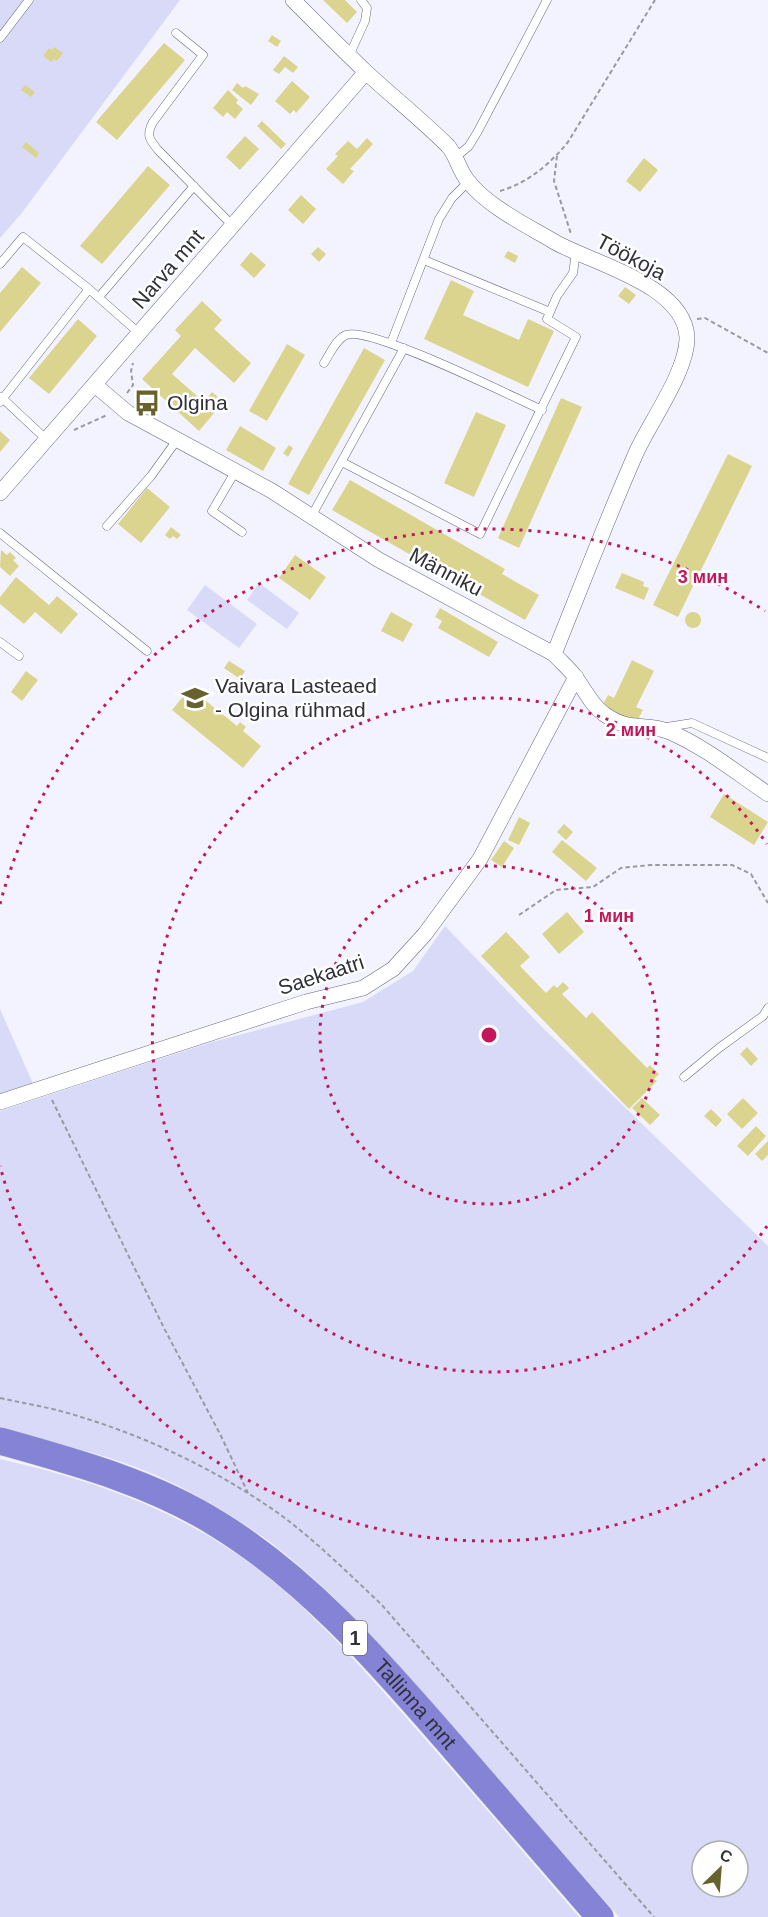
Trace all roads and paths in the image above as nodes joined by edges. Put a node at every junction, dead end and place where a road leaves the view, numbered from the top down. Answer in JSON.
{"nodes":[{"id":1,"x":29,"y":0,"type":"edge"},
{"id":2,"x":292,"y":0,"type":"edge"},
{"id":3,"x":361,"y":0,"type":"edge"},
{"id":4,"x":547,"y":0,"type":"edge"},
{"id":5,"x":655,"y":0,"type":"edge"},
{"id":6,"x":176,"y":33,"type":"dead end"},
{"id":7,"x":0,"y":38,"type":"edge"},
{"id":8,"x":350,"y":56,"type":"junction"},
{"id":9,"x":366,"y":72,"type":"junction"},
{"id":10,"x":557,"y":156,"type":"junction"},
{"id":11,"x":456,"y":157,"type":"junction"},
{"id":12,"x":468,"y":182,"type":"junction"},
{"id":13,"x":194,"y":186,"type":"junction"},
{"id":14,"x":483,"y":196,"type":"junction"},
{"id":15,"x":233,"y":226,"type":"junction"},
{"id":16,"x":576,"y":253,"type":"junction"},
{"id":17,"x":424,"y":260,"type":"junction"},
{"id":18,"x":0,"y":264,"type":"edge"},
{"id":19,"x":89,"y":289,"type":"junction"},
{"id":20,"x":99,"y":297,"type":"junction"},
{"id":21,"x":550,"y":312,"type":"junction"},
{"id":22,"x":682,"y":320,"type":"junction"},
{"id":23,"x":140,"y":334,"type":"junction"},
{"id":24,"x":391,"y":343,"type":"junction"},
{"id":25,"x":404,"y":348,"type":"junction"},
{"id":26,"x":768,"y":353,"type":"edge"},
{"id":27,"x":324,"y":363,"type":"dead end"},
{"id":28,"x":95,"y":385,"type":"junction"},
{"id":29,"x":1,"y":399,"type":"edge"},
{"id":30,"x":542,"y":410,"type":"junction"},
{"id":31,"x":47,"y":440,"type":"junction"},
{"id":32,"x":177,"y":440,"type":"junction"},
{"id":33,"x":342,"y":462,"type":"junction"},
{"id":34,"x":235,"y":472,"type":"junction"},
{"id":35,"x":0,"y":493,"type":"edge"},
{"id":36,"x":311,"y":517,"type":"junction"},
{"id":37,"x":107,"y":526,"type":"dead end"},
{"id":38,"x":242,"y":532,"type":"dead end"},
{"id":39,"x":0,"y":533,"type":"edge"},
{"id":40,"x":0,"y":642,"type":"edge"},
{"id":41,"x":147,"y":651,"type":"dead end"},
{"id":42,"x":554,"y":654,"type":"junction"},
{"id":43,"x":19,"y":656,"type":"dead end"},
{"id":44,"x":576,"y":677,"type":"junction"},
{"id":45,"x":659,"y":728,"type":"junction"},
{"id":46,"x":768,"y":758,"type":"edge"},
{"id":47,"x":768,"y":794,"type":"edge"},
{"id":48,"x":768,"y":903,"type":"edge"},
{"id":49,"x":519,"y":915,"type":"dead end"},
{"id":50,"x":768,"y":1008,"type":"edge"},
{"id":51,"x":684,"y":1077,"type":"dead end"},
{"id":52,"x":46,"y":1087,"type":"junction"},
{"id":53,"x":0,"y":1102,"type":"edge"},
{"id":54,"x":0,"y":1441,"type":"edge"},
{"id":55,"x":0,"y":1446,"type":"edge"},
{"id":56,"x":40,"y":1452,"type":"junction"},
{"id":57,"x":249,"y":1495,"type":"dead end"},
{"id":58,"x":600,"y":1917,"type":"edge"}],
"edges":[{"from":1,"to":7,"type":"lane"},
{"from":2,"to":8,"type":"street","name":"Töökoja"},
{"from":3,"to":8,"type":"lane"},
{"from":4,"to":11,"type":"lane"},
{"from":5,"to":10,"type":"path"},
{"from":6,"to":13,"type":"lane"},
{"from":8,"to":9,"type":"street","name":"Töökoja"},
{"from":9,"to":11,"type":"street","name":"Töökoja"},
{"from":9,"to":15,"type":"street","name":"Narva mnt"},
{"from":10,"to":14,"type":"path"},
{"from":10,"to":16,"type":"path"},
{"from":11,"to":12,"type":"street","name":"Töökoja"},
{"from":12,"to":14,"type":"street","name":"Töökoja"},
{"from":12,"to":17,"type":"lane"},
{"from":13,"to":15,"type":"lane"},
{"from":13,"to":20,"type":"lane"},
{"from":14,"to":16,"type":"street","name":"Töökoja"},
{"from":15,"to":23,"type":"street","name":"Narva mnt"},
{"from":16,"to":21,"type":"lane"},
{"from":16,"to":22,"type":"street","name":"Töökoja"},
{"from":17,"to":21,"type":"lane"},
{"from":17,"to":24,"type":"lane"},
{"from":18,"to":19,"type":"lane"},
{"from":19,"to":20,"type":"lane"},
{"from":19,"to":29,"type":"lane"},
{"from":20,"to":23,"type":"lane"},
{"from":21,"to":30,"type":"lane"},
{"from":22,"to":26,"type":"path"},
{"from":22,"to":42,"type":"street"},
{"from":23,"to":28,"type":"street","name":"Narva mnt"},
{"from":24,"to":25,"type":"lane"},
{"from":24,"to":27,"type":"lane"},
{"from":25,"to":30,"type":"lane"},
{"from":25,"to":33,"type":"lane"},
{"from":28,"to":31,"type":"street","name":"Narva mnt"},
{"from":28,"to":32,"type":"street","name":"Männiku"},
{"from":29,"to":31,"type":"lane"},
{"from":30,"to":33,"type":"lane"},
{"from":31,"to":35,"type":"street","name":"Narva mnt"},
{"from":32,"to":34,"type":"street","name":"Männiku"},
{"from":32,"to":37,"type":"lane"},
{"from":33,"to":36,"type":"lane"},
{"from":34,"to":36,"type":"street","name":"Männiku"},
{"from":34,"to":38,"type":"lane"},
{"from":36,"to":42,"type":"street","name":"Männiku"},
{"from":39,"to":41,"type":"lane"},
{"from":40,"to":43,"type":"lane"},
{"from":42,"to":44,"type":"street","name":"Männiku"},
{"from":44,"to":45,"type":"street","name":"Männiku"},
{"from":44,"to":52,"type":"street","name":"Saekaatri"},
{"from":45,"to":46,"type":"lane"},
{"from":45,"to":47,"type":"street","name":"Männiku"},
{"from":48,"to":49,"type":"path"},
{"from":50,"to":51,"type":"lane"},
{"from":52,"to":53,"type":"street","name":"Saekaatri"},
{"from":52,"to":57,"type":"path"},
{"from":54,"to":56,"type":"highway","name":"Tallinna mnt","number":"1"},
{"from":55,"to":56,"type":"highway","name":"Tallinna mnt","number":"1"},
{"from":56,"to":58,"type":"highway","name":"Tallinna mnt","number":"1"}]}
